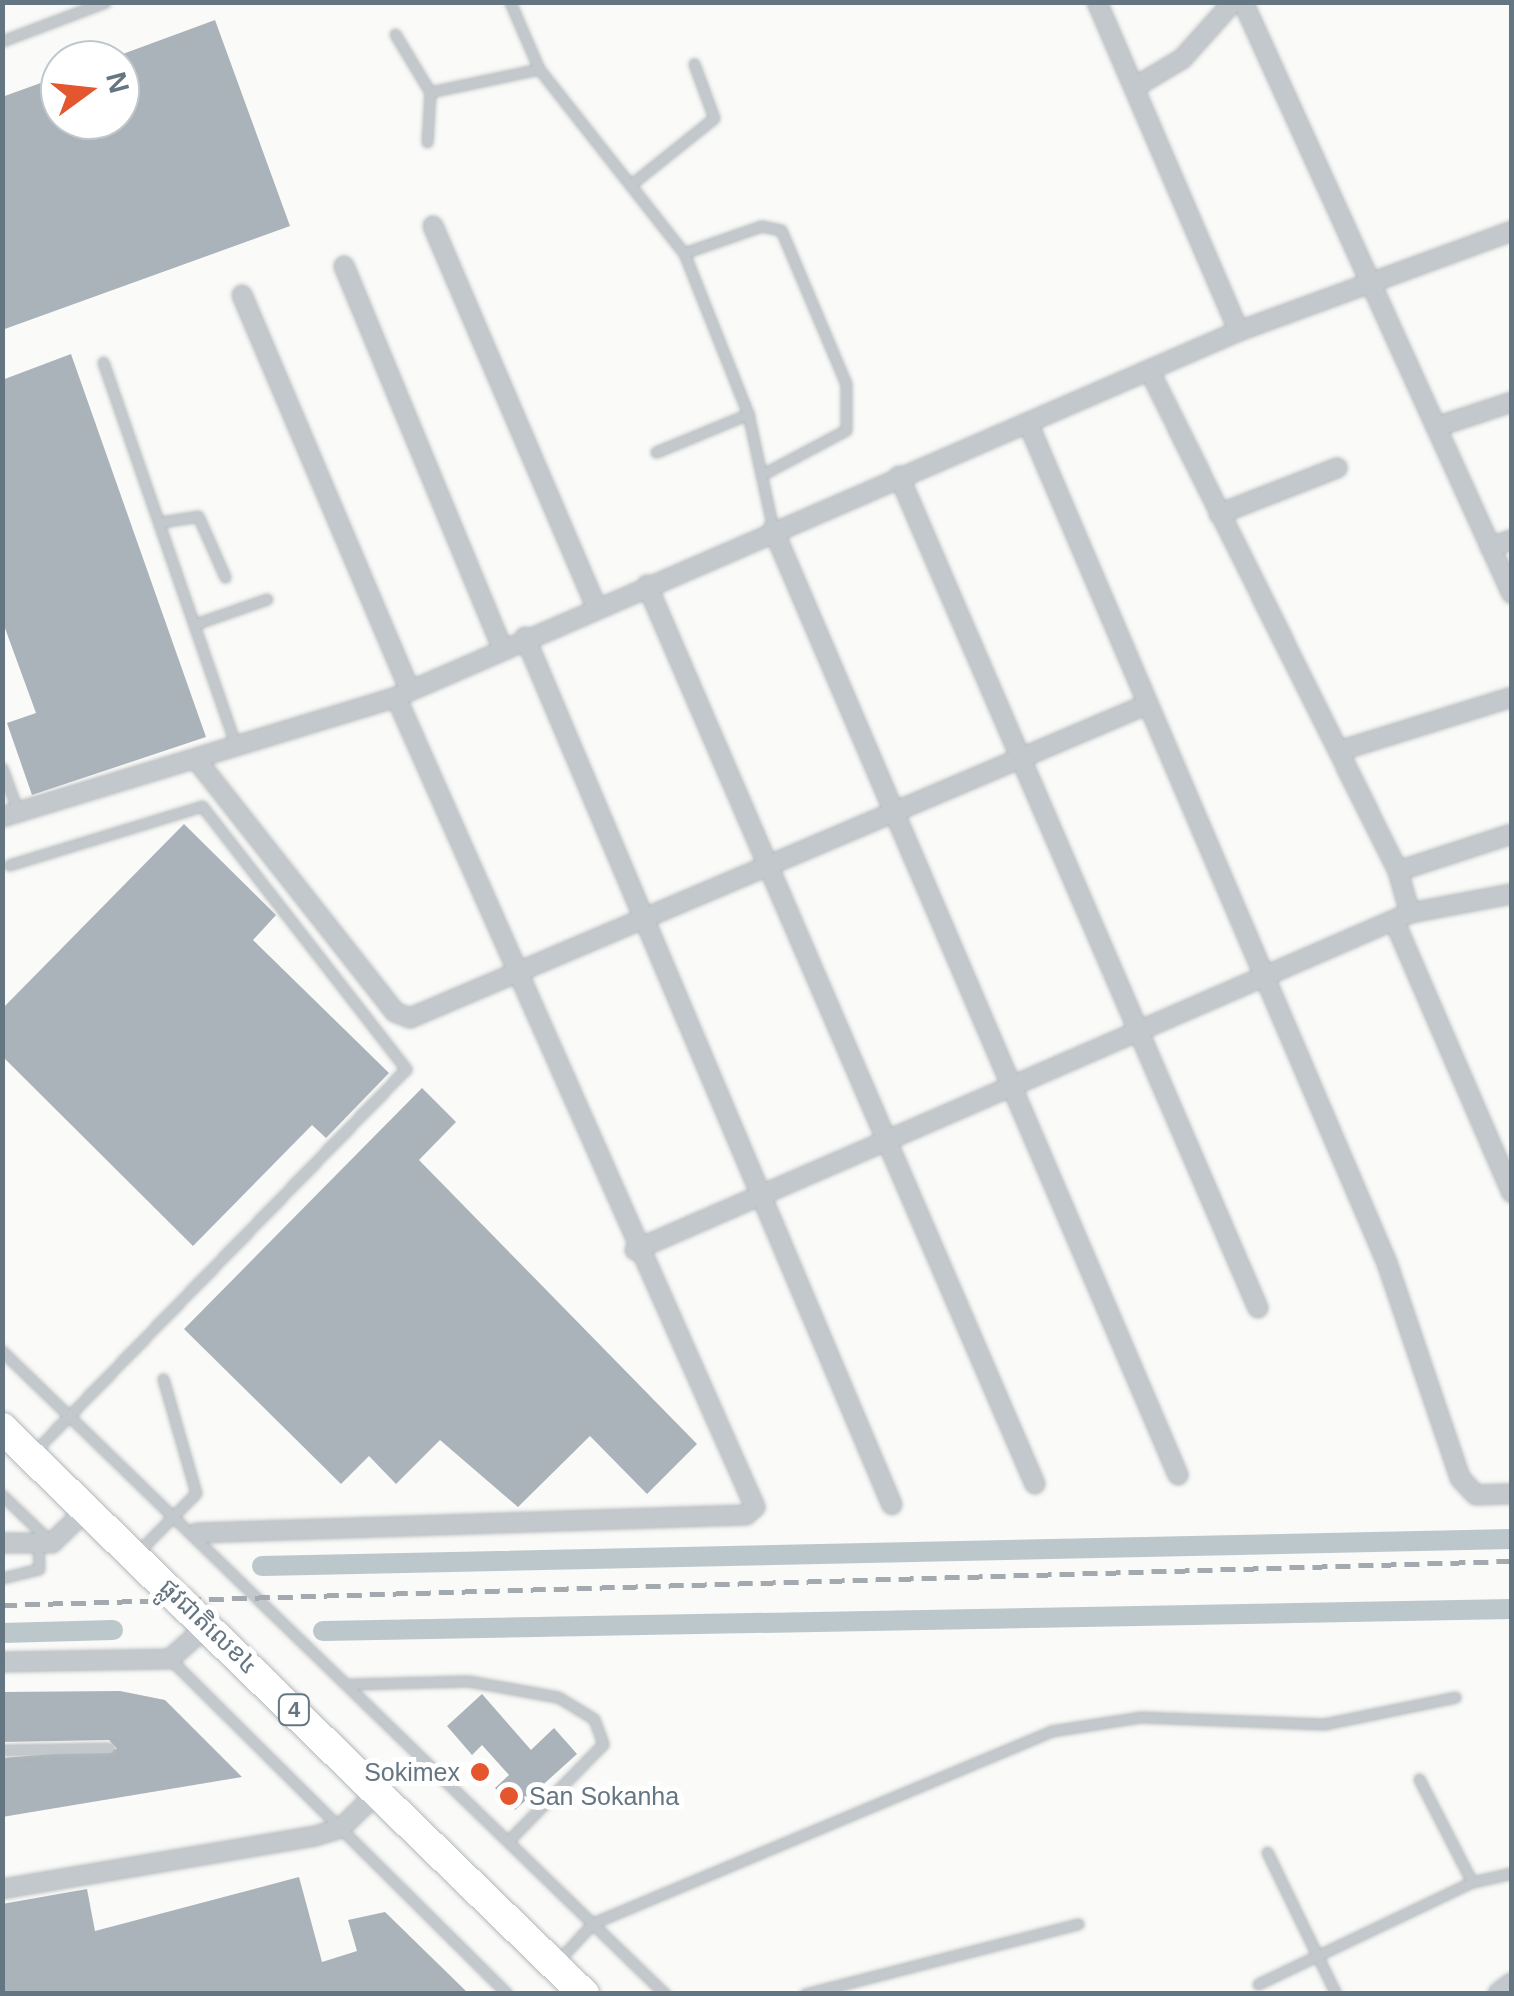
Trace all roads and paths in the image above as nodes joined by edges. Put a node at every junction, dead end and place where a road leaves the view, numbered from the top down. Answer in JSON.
{"nodes":[{"id":1,"x":105,"y":2,"type":"edge"},
{"id":2,"x":510,"y":2,"type":"edge"},
{"id":3,"x":1097,"y":2,"type":"edge"},
{"id":4,"x":1234,"y":2,"type":"edge"},
{"id":5,"x":1243,"y":2,"type":"edge"},
{"id":6,"x":395,"y":34,"type":"dead end"},
{"id":7,"x":2,"y":41,"type":"edge"},
{"id":8,"x":694,"y":64,"type":"dead end"},
{"id":9,"x":539,"y":69,"type":"junction"},
{"id":10,"x":1135,"y":87,"type":"junction"},
{"id":11,"x":430,"y":92,"type":"junction"},
{"id":12,"x":428,"y":142,"type":"dead end"},
{"id":13,"x":634,"y":182,"type":"junction"},
{"id":14,"x":433,"y":226,"type":"dead end"},
{"id":15,"x":1512,"y":231,"type":"edge"},
{"id":16,"x":684,"y":253,"type":"junction"},
{"id":17,"x":344,"y":266,"type":"dead end"},
{"id":18,"x":1369,"y":281,"type":"junction"},
{"id":19,"x":242,"y":295,"type":"dead end"},
{"id":20,"x":1239,"y":331,"type":"junction"},
{"id":21,"x":103,"y":362,"type":"dead end"},
{"id":22,"x":1149,"y":370,"type":"junction"},
{"id":23,"x":1512,"y":402,"type":"edge"},
{"id":24,"x":748,"y":414,"type":"junction"},
{"id":25,"x":1028,"y":422,"type":"junction"},
{"id":26,"x":1436,"y":427,"type":"junction"},
{"id":27,"x":656,"y":452,"type":"dead end"},
{"id":28,"x":1337,"y":468,"type":"dead end"},
{"id":29,"x":762,"y":475,"type":"junction"},
{"id":30,"x":899,"y":476,"type":"junction"},
{"id":31,"x":1219,"y":514,"type":"junction"},
{"id":32,"x":161,"y":522,"type":"junction"},
{"id":33,"x":774,"y":530,"type":"junction"},
{"id":34,"x":1512,"y":540,"type":"edge"},
{"id":35,"x":1490,"y":548,"type":"junction"},
{"id":36,"x":225,"y":577,"type":"dead end"},
{"id":37,"x":647,"y":585,"type":"junction"},
{"id":38,"x":1512,"y":594,"type":"edge"},
{"id":39,"x":268,"y":599,"type":"dead end"},
{"id":40,"x":596,"y":606,"type":"junction"},
{"id":41,"x":198,"y":623,"type":"junction"},
{"id":42,"x":525,"y":637,"type":"junction"},
{"id":43,"x":502,"y":648,"type":"junction"},
{"id":44,"x":403,"y":694,"type":"junction"},
{"id":45,"x":1512,"y":696,"type":"edge"},
{"id":46,"x":1148,"y":704,"type":"junction"},
{"id":47,"x":1339,"y":751,"type":"junction"},
{"id":48,"x":237,"y":752,"type":"junction"},
{"id":49,"x":1020,"y":754,"type":"junction"},
{"id":50,"x":199,"y":763,"type":"junction"},
{"id":51,"x":2,"y":768,"type":"edge"},
{"id":52,"x":891,"y":809,"type":"junction"},
{"id":53,"x":10,"y":815,"type":"edge"},
{"id":54,"x":1512,"y":834,"type":"edge"},
{"id":55,"x":9,"y":864,"type":"dead end"},
{"id":56,"x":768,"y":865,"type":"junction"},
{"id":57,"x":1398,"y":870,"type":"junction"},
{"id":58,"x":1512,"y":894,"type":"edge"},
{"id":59,"x":648,"y":919,"type":"junction"},
{"id":60,"x":1403,"y":919,"type":"junction"},
{"id":61,"x":514,"y":976,"type":"junction"},
{"id":62,"x":1265,"y":981,"type":"junction"},
{"id":63,"x":1142,"y":1035,"type":"junction"},
{"id":64,"x":1012,"y":1093,"type":"junction"},
{"id":65,"x":888,"y":1144,"type":"junction"},
{"id":66,"x":1512,"y":1193,"type":"edge"},
{"id":67,"x":766,"y":1197,"type":"junction"},
{"id":68,"x":635,"y":1250,"type":"junction"},
{"id":69,"x":1258,"y":1308,"type":"dead end"},
{"id":70,"x":2,"y":1351,"type":"edge"},
{"id":71,"x":163,"y":1378,"type":"dead end"},
{"id":72,"x":67,"y":1416,"type":"junction"},
{"id":73,"x":2,"y":1428,"type":"edge"},
{"id":74,"x":30,"y":1456,"type":"junction"},
{"id":75,"x":1178,"y":1474,"type":"dead end"},
{"id":76,"x":1035,"y":1484,"type":"dead end"},
{"id":77,"x":1512,"y":1494,"type":"edge"},
{"id":78,"x":2,"y":1495,"type":"edge"},
{"id":79,"x":892,"y":1505,"type":"dead end"},
{"id":80,"x":88,"y":1508,"type":"junction"},
{"id":81,"x":176,"y":1514,"type":"junction"},
{"id":82,"x":197,"y":1533,"type":"junction"},
{"id":83,"x":2,"y":1542,"type":"edge"},
{"id":84,"x":45,"y":1543,"type":"junction"},
{"id":85,"x":136,"y":1554,"type":"junction"},
{"id":86,"x":2,"y":1578,"type":"edge"},
{"id":87,"x":208,"y":1625,"type":"junction"},
{"id":88,"x":170,"y":1659,"type":"junction"},
{"id":89,"x":2,"y":1662,"type":"edge"},
{"id":90,"x":351,"y":1684,"type":"junction"},
{"id":91,"x":1456,"y":1697,"type":"dead end"},
{"id":92,"x":109,"y":1748,"type":"dead end"},
{"id":93,"x":2,"y":1750,"type":"edge"},
{"id":94,"x":1420,"y":1780,"type":"dead end"},
{"id":95,"x":378,"y":1792,"type":"junction"},
{"id":96,"x":341,"y":1828,"type":"junction"},
{"id":97,"x":509,"y":1840,"type":"junction"},
{"id":98,"x":1268,"y":1852,"type":"dead end"},
{"id":99,"x":1512,"y":1873,"type":"edge"},
{"id":100,"x":1472,"y":1882,"type":"junction"},
{"id":101,"x":2,"y":1889,"type":"edge"},
{"id":102,"x":593,"y":1923,"type":"junction"},
{"id":103,"x":1078,"y":1924,"type":"dead end"},
{"id":104,"x":1318,"y":1958,"type":"junction"},
{"id":105,"x":554,"y":1965,"type":"junction"},
{"id":106,"x":1258,"y":1984,"type":"dead end"},
{"id":107,"x":1512,"y":1986,"type":"edge"},
{"id":108,"x":581,"y":1992,"type":"edge"},
{"id":109,"x":507,"y":1994,"type":"edge"},
{"id":110,"x":664,"y":1994,"type":"edge"},
{"id":111,"x":805,"y":1994,"type":"edge"},
{"id":112,"x":1336,"y":1994,"type":"edge"},
{"id":113,"x":1500,"y":1994,"type":"edge"}],
"edges":[{"from":1,"to":7,"type":"lane"},
{"from":2,"to":9,"type":"lane"},
{"from":3,"to":10,"type":"street"},
{"from":4,"to":10,"type":"street"},
{"from":5,"to":18,"type":"street"},
{"from":6,"to":11,"type":"lane"},
{"from":8,"to":13,"type":"lane"},
{"from":9,"to":11,"type":"lane"},
{"from":9,"to":13,"type":"lane"},
{"from":10,"to":20,"type":"street"},
{"from":11,"to":12,"type":"lane"},
{"from":13,"to":16,"type":"lane"},
{"from":14,"to":40,"type":"street"},
{"from":15,"to":18,"type":"street"},
{"from":16,"to":24,"type":"lane"},
{"from":16,"to":29,"type":"lane"},
{"from":17,"to":43,"type":"street"},
{"from":18,"to":20,"type":"street"},
{"from":18,"to":26,"type":"street"},
{"from":19,"to":44,"type":"street"},
{"from":20,"to":22,"type":"street"},
{"from":21,"to":32,"type":"lane"},
{"from":22,"to":25,"type":"street"},
{"from":22,"to":31,"type":"street"},
{"from":23,"to":26,"type":"street"},
{"from":24,"to":27,"type":"lane"},
{"from":24,"to":29,"type":"lane"},
{"from":25,"to":30,"type":"street"},
{"from":25,"to":46,"type":"street"},
{"from":26,"to":35,"type":"street"},
{"from":28,"to":31,"type":"street"},
{"from":29,"to":33,"type":"lane"},
{"from":30,"to":33,"type":"street"},
{"from":30,"to":49,"type":"street"},
{"from":31,"to":47,"type":"street"},
{"from":32,"to":36,"type":"lane"},
{"from":32,"to":41,"type":"lane"},
{"from":33,"to":37,"type":"street"},
{"from":33,"to":52,"type":"street"},
{"from":34,"to":35,"type":"street"},
{"from":35,"to":38,"type":"street"},
{"from":37,"to":40,"type":"street"},
{"from":37,"to":56,"type":"street"},
{"from":39,"to":41,"type":"lane"},
{"from":40,"to":42,"type":"street"},
{"from":41,"to":48,"type":"lane"},
{"from":42,"to":43,"type":"street"},
{"from":42,"to":59,"type":"street"},
{"from":43,"to":44,"type":"street"},
{"from":44,"to":48,"type":"street"},
{"from":44,"to":61,"type":"street"},
{"from":45,"to":47,"type":"street"},
{"from":46,"to":49,"type":"street"},
{"from":46,"to":62,"type":"street"},
{"from":47,"to":57,"type":"street"},
{"from":48,"to":50,"type":"street"},
{"from":49,"to":52,"type":"street"},
{"from":49,"to":63,"type":"street"},
{"from":50,"to":53,"type":"street"},
{"from":50,"to":61,"type":"street"},
{"from":51,"to":53,"type":"lane"},
{"from":52,"to":56,"type":"street"},
{"from":52,"to":64,"type":"street"},
{"from":54,"to":57,"type":"street"},
{"from":55,"to":72,"type":"lane"},
{"from":56,"to":59,"type":"street"},
{"from":56,"to":65,"type":"street"},
{"from":57,"to":60,"type":"street"},
{"from":58,"to":60,"type":"street"},
{"from":59,"to":61,"type":"street"},
{"from":59,"to":67,"type":"street"},
{"from":60,"to":62,"type":"street"},
{"from":60,"to":66,"type":"street"},
{"from":61,"to":68,"type":"street"},
{"from":62,"to":63,"type":"street"},
{"from":62,"to":77,"type":"street"},
{"from":63,"to":64,"type":"street"},
{"from":63,"to":69,"type":"street"},
{"from":64,"to":65,"type":"street"},
{"from":64,"to":75,"type":"street"},
{"from":65,"to":67,"type":"street"},
{"from":65,"to":76,"type":"street"},
{"from":67,"to":68,"type":"street"},
{"from":67,"to":79,"type":"street"},
{"from":68,"to":82,"type":"street"},
{"from":70,"to":72,"type":"lane"},
{"from":71,"to":81,"type":"lane"},
{"from":72,"to":74,"type":"lane"},
{"from":72,"to":81,"type":"lane"},
{"from":73,"to":74,"type":"highway","name":"ផ្លូវជាតិលេខ៤","number":"4"},
{"from":74,"to":80,"type":"highway","name":"ផ្លូវជាតិលេខ៤","number":"4"},
{"from":78,"to":84,"type":"lane"},
{"from":80,"to":84,"type":"street"},
{"from":80,"to":85,"type":"highway","name":"ផ្លូវជាតិលេខ៤","number":"4"},
{"from":81,"to":82,"type":"lane"},
{"from":81,"to":85,"type":"lane"},
{"from":82,"to":90,"type":"lane"},
{"from":83,"to":84,"type":"street"},
{"from":84,"to":86,"type":"lane"},
{"from":85,"to":87,"type":"highway","name":"ផ្លូវជាតិលេខ៤","number":"4"},
{"from":87,"to":88,"type":"street"},
{"from":87,"to":95,"type":"highway","name":"ផ្លូវជាតិលេខ៤","number":"4"},
{"from":88,"to":89,"type":"street"},
{"from":88,"to":96,"type":"lane"},
{"from":90,"to":97,"type":"lane"},
{"from":90,"to":97,"type":"lane"},
{"from":91,"to":102,"type":"lane"},
{"from":92,"to":93,"type":"lane"},
{"from":94,"to":100,"type":"lane"},
{"from":95,"to":96,"type":"street"},
{"from":95,"to":105,"type":"highway","name":"ផ្លូវជាតិលេខ៤","number":"4"},
{"from":96,"to":101,"type":"street"},
{"from":96,"to":109,"type":"lane"},
{"from":97,"to":102,"type":"lane"},
{"from":98,"to":104,"type":"lane"},
{"from":99,"to":100,"type":"lane"},
{"from":100,"to":104,"type":"lane"},
{"from":102,"to":105,"type":"lane"},
{"from":102,"to":110,"type":"lane"},
{"from":103,"to":111,"type":"lane"},
{"from":104,"to":106,"type":"lane"},
{"from":104,"to":112,"type":"lane"},
{"from":105,"to":108,"type":"highway","name":"ផ្លូវជាតិលេខ៤","number":"4"},
{"from":107,"to":113,"type":"street"}]}
